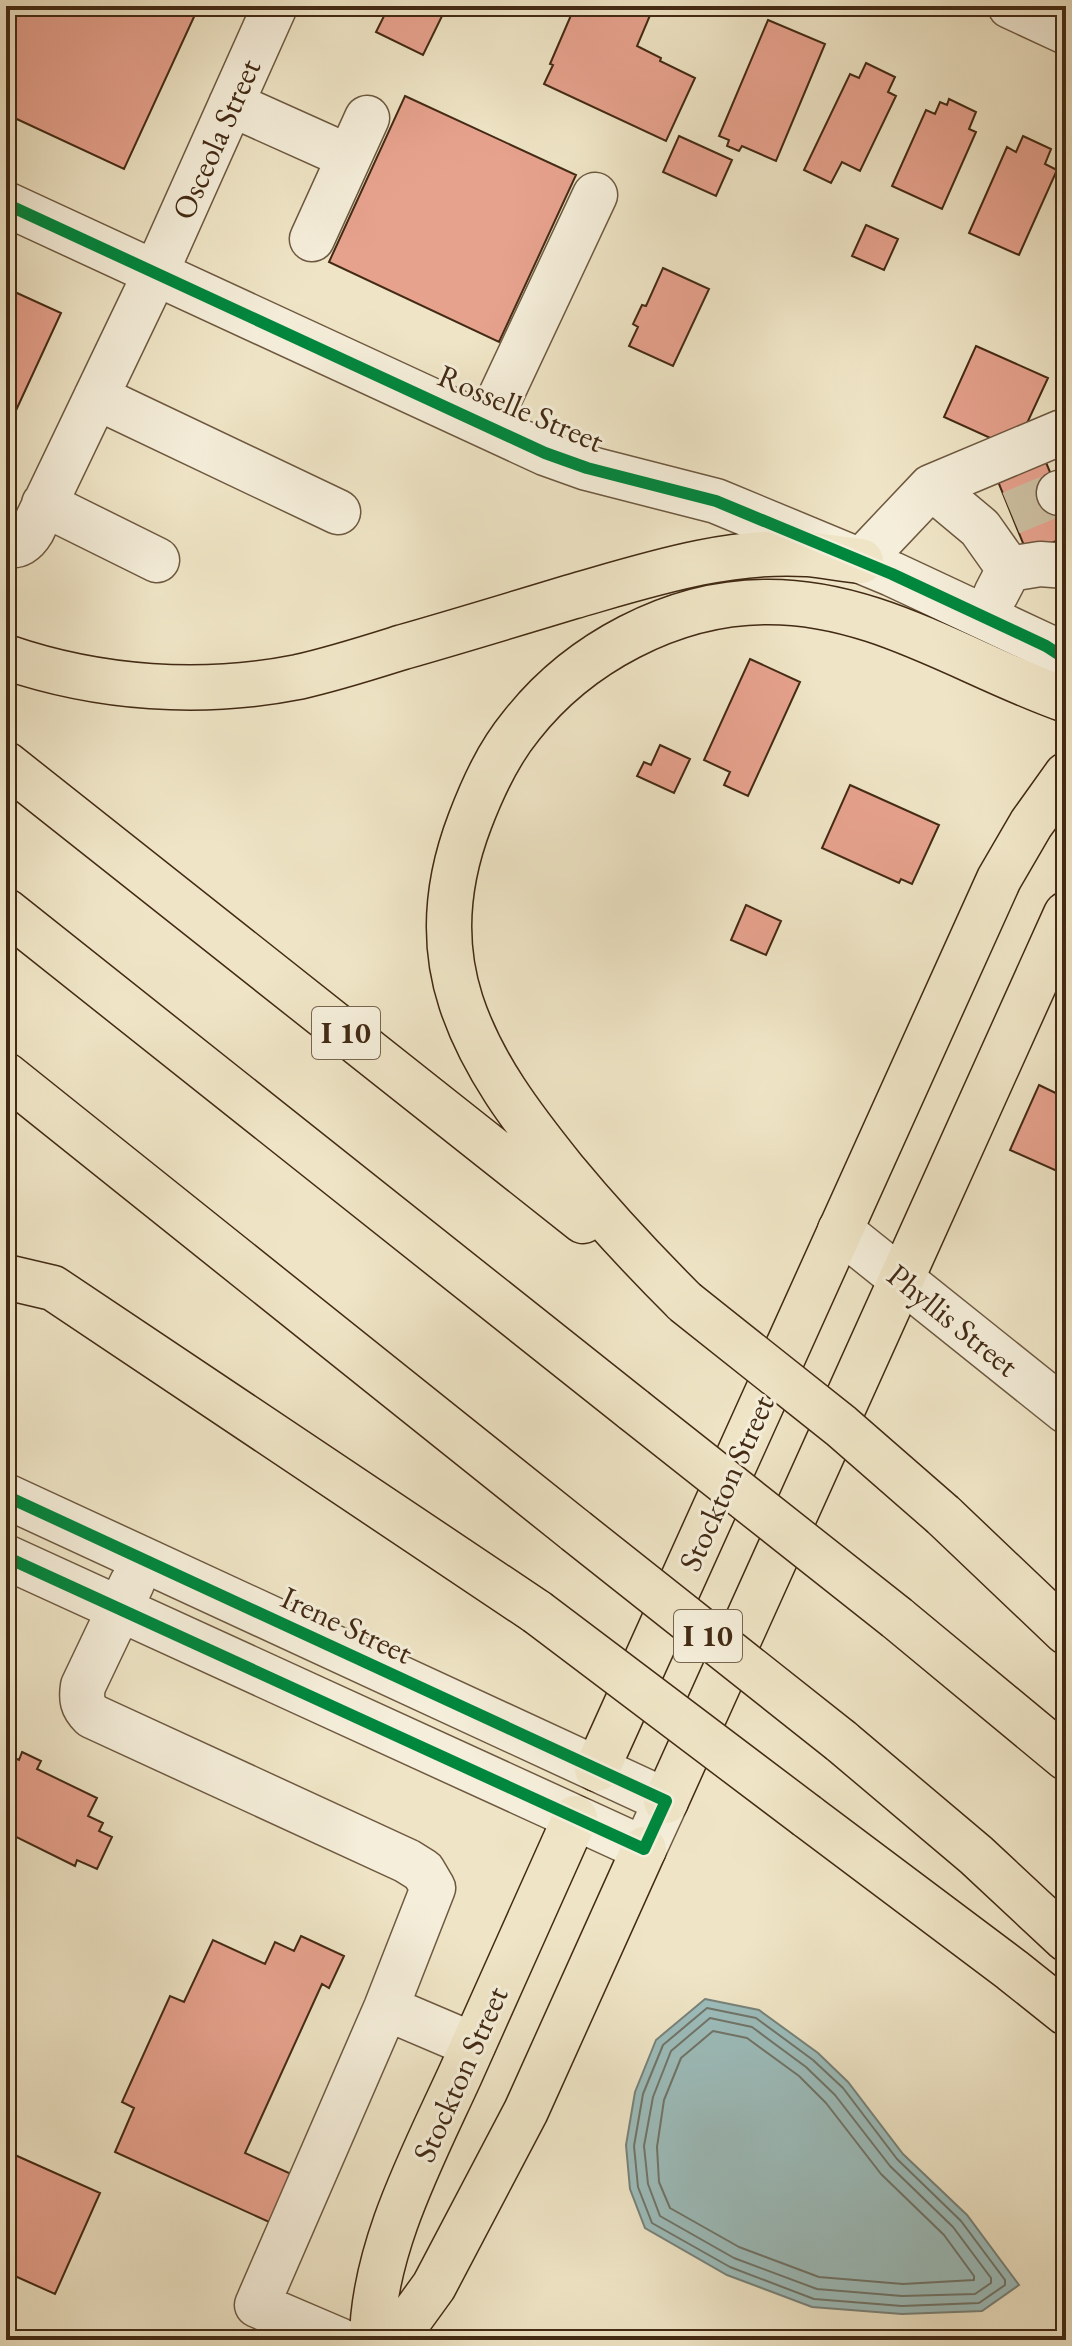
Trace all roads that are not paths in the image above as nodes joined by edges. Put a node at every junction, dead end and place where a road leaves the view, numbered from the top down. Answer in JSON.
{"nodes":[{"id":1,"x":275,"y":6,"type":"edge"},
{"id":2,"x":1010,"y":6,"type":"edge"},
{"id":3,"x":1066,"y":32,"type":"edge"},
{"id":4,"x":231,"y":104,"type":"junction"},
{"id":5,"x":367,"y":118,"type":"dead end"},
{"id":6,"x":349,"y":157,"type":"junction"},
{"id":7,"x":595,"y":195,"type":"dead end"},
{"id":8,"x":6,"y":204,"type":"edge"},
{"id":9,"x":312,"y":239,"type":"dead end"},
{"id":10,"x":156,"y":272,"type":"junction"},
{"id":11,"x":96,"y":397,"type":"junction"},
{"id":12,"x":487,"y":425,"type":"junction"},
{"id":13,"x":1065,"y":437,"type":"edge"},
{"id":14,"x":931,"y":487,"type":"junction"},
{"id":15,"x":44,"y":504,"type":"junction"},
{"id":16,"x":338,"y":512,"type":"dead end"},
{"id":17,"x":6,"y":544,"type":"edge"},
{"id":18,"x":157,"y":560,"type":"dead end"},
{"id":19,"x":861,"y":561,"type":"junction"},
{"id":20,"x":1066,"y":566,"type":"edge"},
{"id":21,"x":1009,"y":569,"type":"junction"},
{"id":22,"x":985,"y":617,"type":"junction"},
{"id":23,"x":6,"y":657,"type":"edge"},
{"id":24,"x":1066,"y":659,"type":"edge"},
{"id":25,"x":1066,"y":700,"type":"edge"},
{"id":26,"x":6,"y":764,"type":"edge"},
{"id":27,"x":1066,"y":775,"type":"edge"},
{"id":28,"x":6,"y":911,"type":"edge"},
{"id":29,"x":1066,"y":914,"type":"edge"},
{"id":30,"x":6,"y":1075,"type":"edge"},
{"id":31,"x":840,"y":1230,"type":"junction"},
{"id":32,"x":6,"y":1277,"type":"edge"},
{"id":33,"x":902,"y":1278,"type":"junction"},
{"id":34,"x":685,"y":1302,"type":"junction"},
{"id":35,"x":1066,"y":1411,"type":"edge"},
{"id":36,"x":6,"y":1496,"type":"edge"},
{"id":37,"x":6,"y":1557,"type":"edge"},
{"id":38,"x":143,"y":1559,"type":"junction"},
{"id":39,"x":119,"y":1609,"type":"junction"},
{"id":40,"x":1066,"y":1632,"type":"edge"},
{"id":41,"x":1066,"y":1758,"type":"edge"},
{"id":42,"x":597,"y":1769,"type":"junction"},
{"id":43,"x":666,"y":1801,"type":"junction"},
{"id":44,"x":575,"y":1818,"type":"junction"},
{"id":45,"x":644,"y":1849,"type":"junction"},
{"id":46,"x":1066,"y":1939,"type":"edge"},
{"id":47,"x":386,"y":2008,"type":"junction"},
{"id":48,"x":1066,"y":2013,"type":"edge"},
{"id":49,"x":473,"y":2045,"type":"junction"},
{"id":50,"x":339,"y":2340,"type":"edge"},
{"id":51,"x":372,"y":2340,"type":"edge"},
{"id":52,"x":389,"y":2340,"type":"edge"}],
"edges":[{"from":1,"to":4,"type":"street","name":"Osceola Street"},
{"from":2,"to":3,"type":"street"},
{"from":4,"to":6,"type":"street"},
{"from":4,"to":10,"type":"street","name":"Osceola Street"},
{"from":5,"to":6,"type":"street"},
{"from":6,"to":9,"type":"street"},
{"from":7,"to":12,"type":"street"},
{"from":8,"to":10,"type":"street","name":"Rosselle Street"},
{"from":10,"to":11,"type":"street","name":"Osceola Street"},
{"from":10,"to":12,"type":"street","name":"Rosselle Street"},
{"from":11,"to":15,"type":"street","name":"Osceola Street"},
{"from":11,"to":16,"type":"street"},
{"from":12,"to":19,"type":"street","name":"Rosselle Street"},
{"from":13,"to":14,"type":"street"},
{"from":14,"to":19,"type":"street"},
{"from":14,"to":21,"type":"street"},
{"from":15,"to":17,"type":"street","name":"Osceola Street"},
{"from":15,"to":18,"type":"street"},
{"from":19,"to":22,"type":"street","name":"Rosselle Street"},
{"from":19,"to":23,"type":"main road"},
{"from":20,"to":21,"type":"street"},
{"from":21,"to":22,"type":"street"},
{"from":22,"to":24,"type":"street","name":"Rosselle Street"},
{"from":25,"to":34,"type":"main road"},
{"from":26,"to":34,"type":"main road","number":"I 10"},
{"from":27,"to":31,"type":"main road","name":"Stockton Street"},
{"from":28,"to":41,"type":"main road","bridge":true},
{"from":29,"to":33,"type":"main road"},
{"from":30,"to":46,"type":"main road","number":"I 10","bridge":true},
{"from":31,"to":33,"type":"street","name":"Phyllis Street"},
{"from":31,"to":42,"type":"main road","name":"Stockton Street"},
{"from":32,"to":48,"type":"main road","bridge":true},
{"from":33,"to":35,"type":"street","name":"Phyllis Street"},
{"from":33,"to":43,"type":"main road"},
{"from":34,"to":40,"type":"main road","number":"I 10","bridge":true},
{"from":36,"to":38,"type":"street","name":"Irene Street"},
{"from":37,"to":39,"type":"street"},
{"from":38,"to":39,"type":"street"},
{"from":38,"to":42,"type":"street","name":"Irene Street"},
{"from":39,"to":44,"type":"street"},
{"from":39,"to":47,"type":"street"},
{"from":42,"to":43,"type":"street","name":"Irene Street"},
{"from":42,"to":44,"type":"street","name":"Stockton Street"},
{"from":43,"to":45,"type":"street"},
{"from":44,"to":45,"type":"street"},
{"from":44,"to":49,"type":"main road","name":"Stockton Street"},
{"from":45,"to":52,"type":"main road"},
{"from":47,"to":49,"type":"street"},
{"from":47,"to":50,"type":"street"},
{"from":49,"to":51,"type":"main road","name":"Stockton Street"}]}
